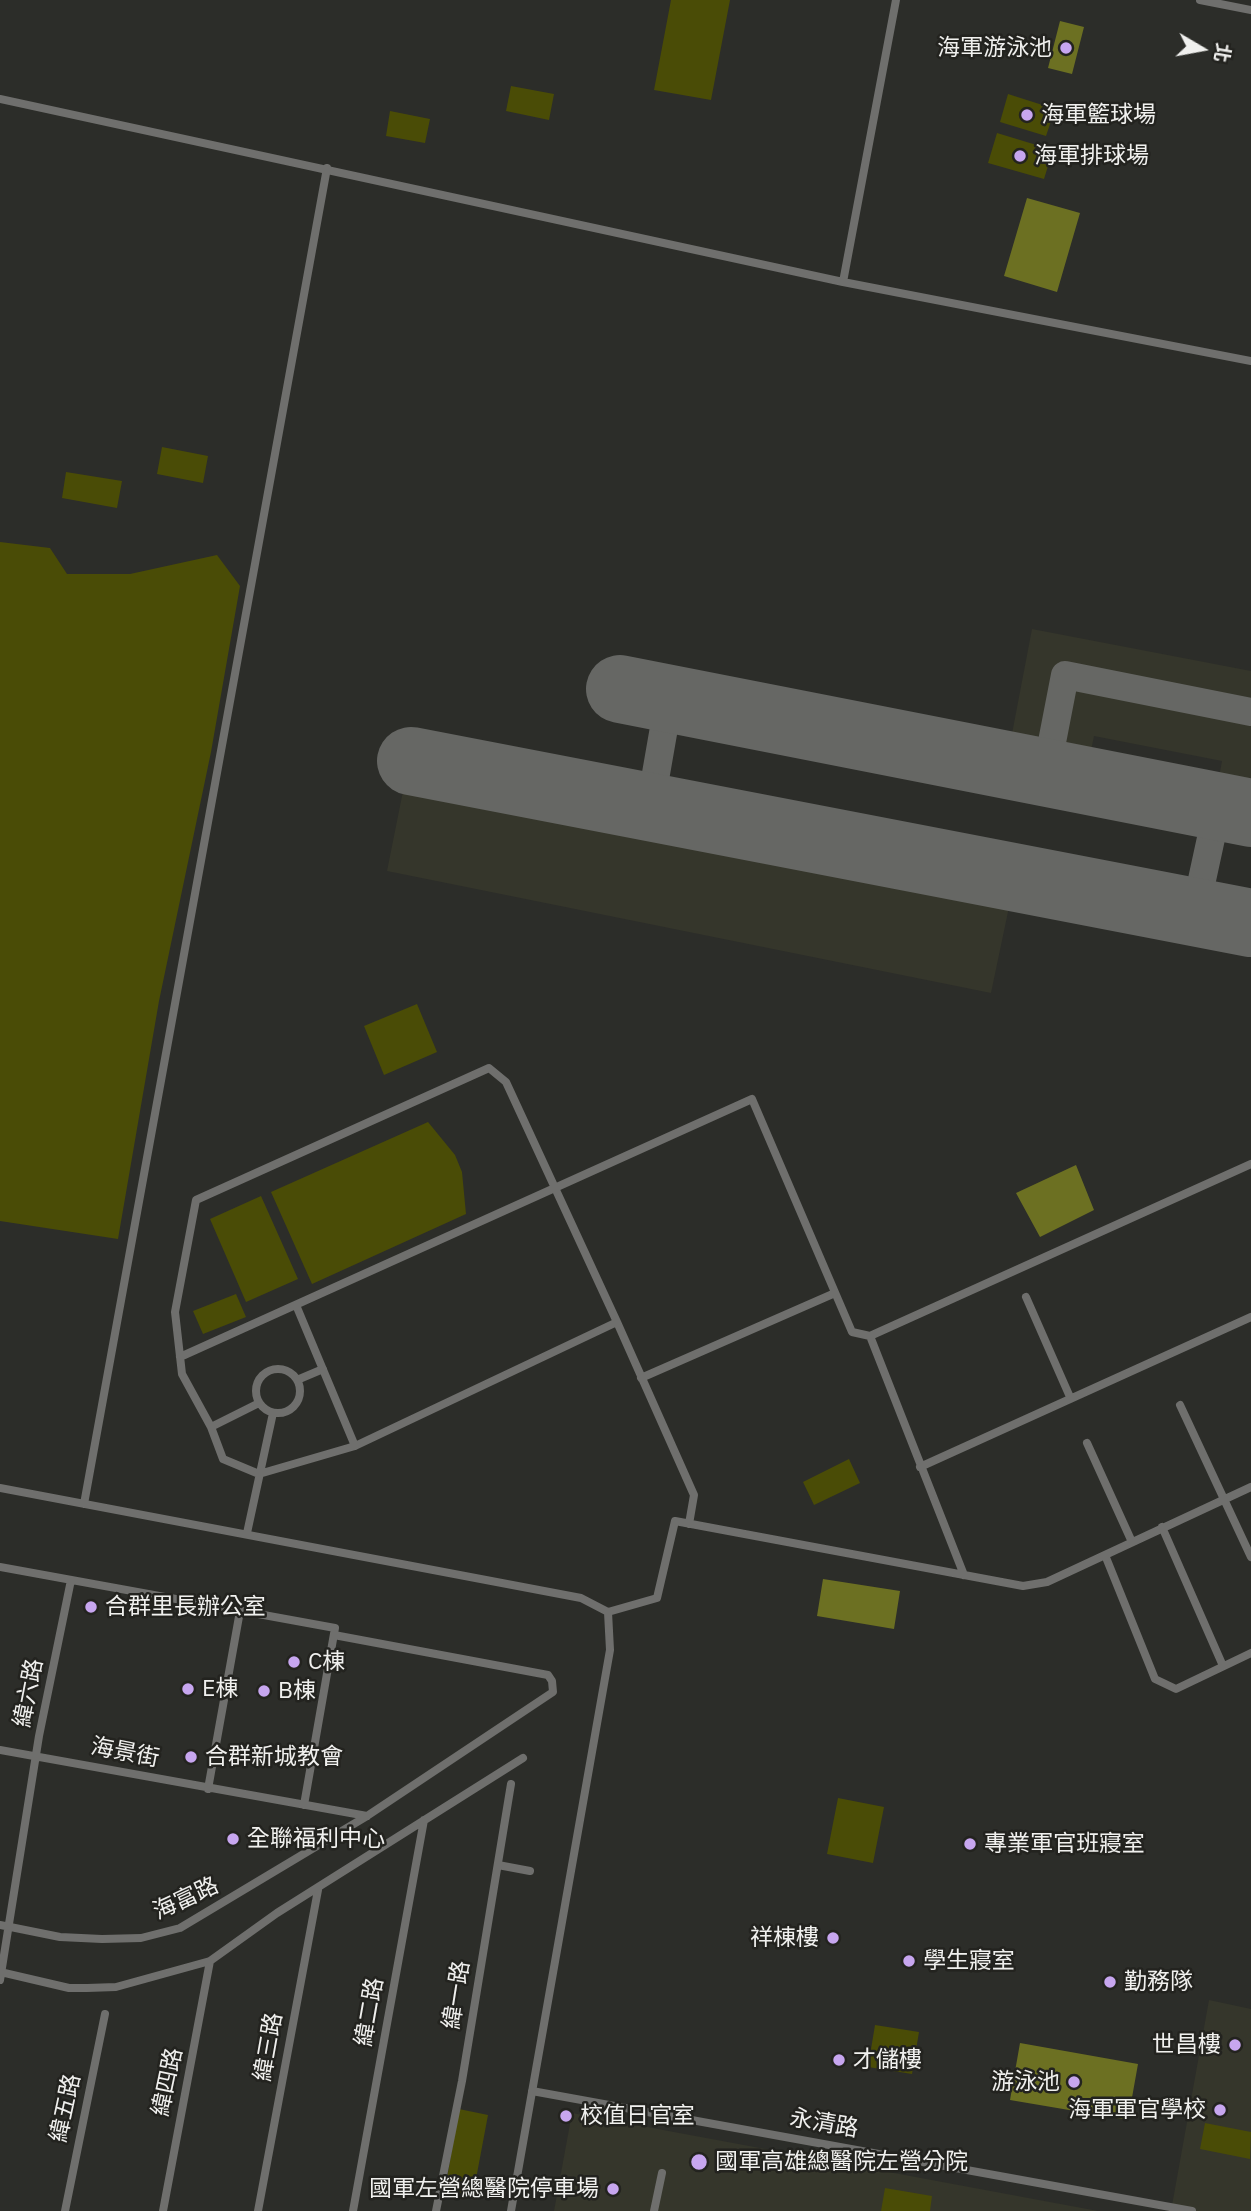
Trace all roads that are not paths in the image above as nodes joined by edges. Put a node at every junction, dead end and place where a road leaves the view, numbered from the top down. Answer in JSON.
{"nodes":[{"id":1,"x":896,"y":0,"type":"edge"},
{"id":2,"x":1200,"y":0,"type":"edge"},
{"id":3,"x":1251,"y":10,"type":"edge"},
{"id":4,"x":0,"y":99,"type":"edge"},
{"id":5,"x":327,"y":168,"type":"junction"},
{"id":6,"x":843,"y":282,"type":"junction"},
{"id":7,"x":1251,"y":361,"type":"edge"},
{"id":8,"x":1251,"y":1164,"type":"edge"},
{"id":9,"x":554,"y":1189,"type":"junction"},
{"id":10,"x":835,"y":1293,"type":"junction"},
{"id":11,"x":1026,"y":1297,"type":"dead end"},
{"id":12,"x":296,"y":1305,"type":"junction"},
{"id":13,"x":1251,"y":1317,"type":"edge"},
{"id":14,"x":617,"y":1322,"type":"junction"},
{"id":15,"x":870,"y":1336,"type":"junction"},
{"id":16,"x":180,"y":1357,"type":"junction"},
{"id":17,"x":323,"y":1369,"type":"junction"},
{"id":18,"x":641,"y":1378,"type":"junction"},
{"id":19,"x":297,"y":1380,"type":"junction"},
{"id":20,"x":1070,"y":1397,"type":"junction"},
{"id":21,"x":259,"y":1403,"type":"junction"},
{"id":22,"x":1180,"y":1405,"type":"dead end"},
{"id":23,"x":272,"y":1413,"type":"junction"},
{"id":24,"x":211,"y":1427,"type":"junction"},
{"id":25,"x":1087,"y":1443,"type":"dead end"},
{"id":26,"x":355,"y":1446,"type":"junction"},
{"id":27,"x":920,"y":1467,"type":"junction"},
{"id":28,"x":259,"y":1474,"type":"junction"},
{"id":29,"x":1251,"y":1487,"type":"edge"},
{"id":30,"x":0,"y":1488,"type":"edge"},
{"id":31,"x":1224,"y":1499,"type":"junction"},
{"id":32,"x":84,"y":1504,"type":"junction"},
{"id":33,"x":689,"y":1524,"type":"junction"},
{"id":34,"x":1162,"y":1527,"type":"junction"},
{"id":35,"x":247,"y":1534,"type":"junction"},
{"id":36,"x":1132,"y":1542,"type":"junction"},
{"id":37,"x":1105,"y":1555,"type":"junction"},
{"id":38,"x":1251,"y":1557,"type":"edge"},
{"id":39,"x":0,"y":1567,"type":"edge"},
{"id":40,"x":964,"y":1575,"type":"junction"},
{"id":41,"x":71,"y":1580,"type":"junction"},
{"id":42,"x":240,"y":1611,"type":"junction"},
{"id":43,"x":608,"y":1612,"type":"junction"},
{"id":44,"x":335,"y":1632,"type":"junction"},
{"id":45,"x":1251,"y":1653,"type":"edge"},
{"id":46,"x":1223,"y":1666,"type":"junction"},
{"id":47,"x":0,"y":1749,"type":"edge"},
{"id":48,"x":36,"y":1756,"type":"junction"},
{"id":49,"x":523,"y":1758,"type":"dead end"},
{"id":50,"x":511,"y":1784,"type":"dead end"},
{"id":51,"x":208,"y":1789,"type":"junction"},
{"id":52,"x":304,"y":1805,"type":"junction"},
{"id":53,"x":367,"y":1816,"type":"junction"},
{"id":54,"x":424,"y":1820,"type":"junction"},
{"id":55,"x":498,"y":1865,"type":"junction"},
{"id":56,"x":530,"y":1871,"type":"dead end"},
{"id":57,"x":318,"y":1890,"type":"junction"},
{"id":58,"x":3,"y":1926,"type":"edge"},
{"id":59,"x":210,"y":1961,"type":"junction"},
{"id":60,"x":0,"y":1975,"type":"edge"},
{"id":61,"x":105,"y":2014,"type":"dead end"},
{"id":62,"x":532,"y":2091,"type":"junction"},
{"id":63,"x":662,"y":2173,"type":"dead end"},
{"id":64,"x":65,"y":2211,"type":"edge"},
{"id":65,"x":163,"y":2211,"type":"edge"},
{"id":66,"x":258,"y":2211,"type":"edge"},
{"id":67,"x":353,"y":2211,"type":"edge"},
{"id":68,"x":436,"y":2211,"type":"edge"},
{"id":69,"x":511,"y":2211,"type":"edge"},
{"id":70,"x":654,"y":2211,"type":"edge"},
{"id":71,"x":1192,"y":2211,"type":"edge"}],
"edges":[{"from":1,"to":6,"type":"street"},
{"from":2,"to":3,"type":"street"},
{"from":4,"to":5,"type":"street"},
{"from":5,"to":6,"type":"street"},
{"from":5,"to":32,"type":"street"},
{"from":6,"to":7,"type":"street"},
{"from":8,"to":15,"type":"street"},
{"from":9,"to":10,"type":"street"},
{"from":9,"to":12,"type":"street"},
{"from":9,"to":14,"type":"street"},
{"from":9,"to":16,"type":"street"},
{"from":10,"to":15,"type":"street"},
{"from":10,"to":18,"type":"street"},
{"from":11,"to":20,"type":"street"},
{"from":12,"to":16,"type":"street"},
{"from":12,"to":17,"type":"street"},
{"from":13,"to":20,"type":"street"},
{"from":14,"to":18,"type":"street"},
{"from":14,"to":26,"type":"street"},
{"from":15,"to":27,"type":"street"},
{"from":16,"to":24,"type":"street"},
{"from":17,"to":19,"type":"street"},
{"from":17,"to":26,"type":"street"},
{"from":18,"to":33,"type":"street"},
{"from":19,"to":21,"type":"street"},
{"from":19,"to":23,"type":"street"},
{"from":20,"to":27,"type":"street"},
{"from":21,"to":23,"type":"street"},
{"from":21,"to":24,"type":"street"},
{"from":22,"to":31,"type":"street"},
{"from":23,"to":28,"type":"street"},
{"from":24,"to":28,"type":"street"},
{"from":25,"to":36,"type":"street"},
{"from":26,"to":28,"type":"street"},
{"from":27,"to":40,"type":"street"},
{"from":28,"to":35,"type":"street"},
{"from":29,"to":31,"type":"street"},
{"from":30,"to":32,"type":"street"},
{"from":31,"to":34,"type":"street"},
{"from":31,"to":38,"type":"street"},
{"from":32,"to":35,"type":"street"},
{"from":33,"to":40,"type":"street"},
{"from":33,"to":43,"type":"street"},
{"from":34,"to":36,"type":"street"},
{"from":34,"to":46,"type":"street"},
{"from":35,"to":43,"type":"street"},
{"from":36,"to":37,"type":"street"},
{"from":37,"to":40,"type":"street"},
{"from":37,"to":46,"type":"street"},
{"from":39,"to":41,"type":"street"},
{"from":41,"to":42,"type":"street"},
{"from":41,"to":48,"type":"street","name":"緯六路"},
{"from":42,"to":44,"type":"street"},
{"from":42,"to":51,"type":"street"},
{"from":43,"to":62,"type":"street"},
{"from":44,"to":52,"type":"street"},
{"from":44,"to":53,"type":"street","name":"海富路"},
{"from":45,"to":46,"type":"street"},
{"from":47,"to":48,"type":"street","name":"海景街"},
{"from":48,"to":51,"type":"street","name":"海景街"},
{"from":48,"to":58,"type":"street","name":"緯六路"},
{"from":49,"to":54,"type":"street"},
{"from":50,"to":55,"type":"street","name":"緯一路"},
{"from":51,"to":52,"type":"street","name":"海景街"},
{"from":52,"to":53,"type":"street","name":"海景街"},
{"from":53,"to":58,"type":"street","name":"海富路"},
{"from":54,"to":57,"type":"street"},
{"from":54,"to":67,"type":"street","name":"緯二路"},
{"from":55,"to":56,"type":"street"},
{"from":55,"to":68,"type":"street","name":"緯一路"},
{"from":57,"to":59,"type":"street"},
{"from":57,"to":66,"type":"street","name":"緯三路"},
{"from":58,"to":60,"type":"street","name":"緯六路"},
{"from":59,"to":60,"type":"street"},
{"from":59,"to":65,"type":"street","name":"緯四路"},
{"from":61,"to":64,"type":"street","name":"緯五路"},
{"from":62,"to":69,"type":"street"},
{"from":62,"to":71,"type":"street","name":"永清路"},
{"from":63,"to":70,"type":"street"}]}
